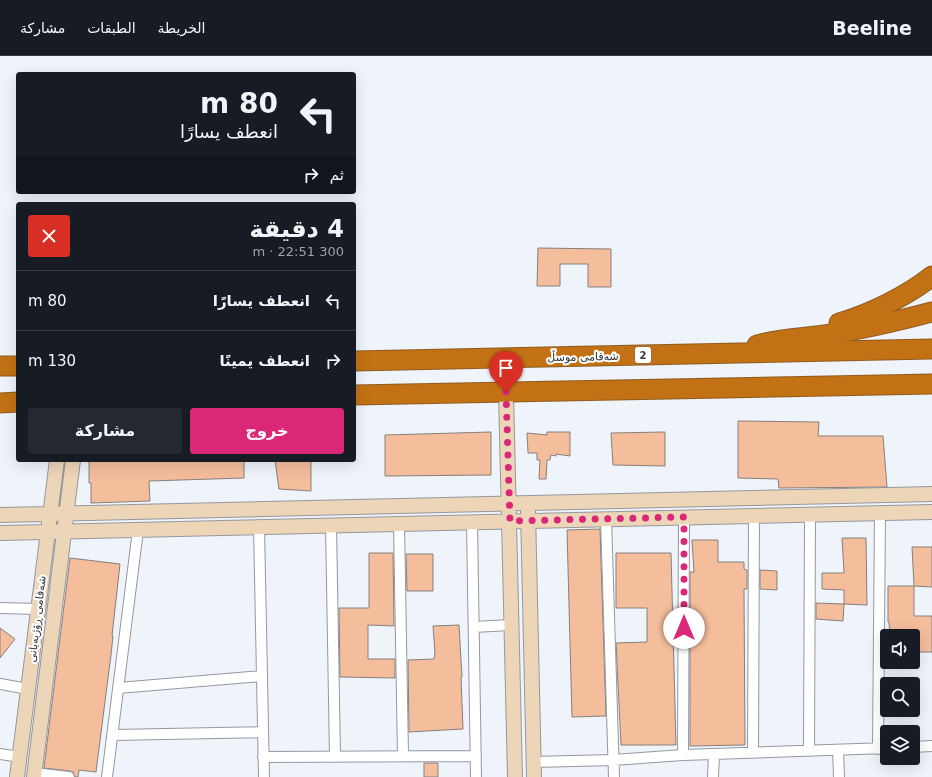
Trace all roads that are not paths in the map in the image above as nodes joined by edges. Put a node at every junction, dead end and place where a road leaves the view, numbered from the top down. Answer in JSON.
{"nodes":[{"id":1,"x":932,"y":276,"type":"edge"},
{"id":2,"x":932,"y":312,"type":"edge"},
{"id":3,"x":783,"y":339,"type":"junction"},
{"id":4,"x":932,"y":349,"type":"edge"},
{"id":5,"x":734,"y":354,"type":"junction"},
{"id":6,"x":356,"y":361,"type":"edge"},
{"id":7,"x":0,"y":366,"type":"edge"},
{"id":8,"x":16,"y":366,"type":"edge"},
{"id":9,"x":932,"y":384,"type":"edge"},
{"id":10,"x":802,"y":387,"type":"junction"},
{"id":11,"x":506,"y":392,"type":"junction"},
{"id":12,"x":932,"y":394,"type":"edge"},
{"id":13,"x":356,"y":395,"type":"edge"},
{"id":14,"x":16,"y":402,"type":"edge"},
{"id":15,"x":0,"y":403,"type":"edge"},
{"id":16,"x":56,"y":462,"type":"edge"},
{"id":17,"x":72,"y":462,"type":"edge"},
{"id":18,"x":932,"y":494,"type":"edge"},
{"id":19,"x":775,"y":498,"type":"junction"},
{"id":20,"x":528,"y":503,"type":"junction"},
{"id":21,"x":509,"y":504,"type":"junction"},
{"id":22,"x":298,"y":508,"type":"junction"},
{"id":23,"x":932,"y":512,"type":"edge"},
{"id":24,"x":880,"y":513,"type":"junction"},
{"id":25,"x":50,"y":514,"type":"junction"},
{"id":26,"x":66,"y":514,"type":"junction"},
{"id":27,"x":810,"y":514,"type":"junction"},
{"id":28,"x":0,"y":515,"type":"edge"},
{"id":29,"x":775,"y":515,"type":"junction"},
{"id":30,"x":754,"y":516,"type":"junction"},
{"id":31,"x":684,"y":517,"type":"junction"},
{"id":32,"x":606,"y":519,"type":"junction"},
{"id":33,"x":528,"y":520,"type":"junction"},
{"id":34,"x":510,"y":521,"type":"junction"},
{"id":35,"x":472,"y":522,"type":"junction"},
{"id":36,"x":399,"y":524,"type":"junction"},
{"id":37,"x":331,"y":525,"type":"junction"},
{"id":38,"x":299,"y":526,"type":"junction"},
{"id":39,"x":259,"y":527,"type":"junction"},
{"id":40,"x":138,"y":530,"type":"junction"},
{"id":41,"x":49,"y":531,"type":"junction"},
{"id":42,"x":64,"y":531,"type":"junction"},
{"id":43,"x":0,"y":532,"type":"edge"},
{"id":44,"x":0,"y":608,"type":"edge"},
{"id":45,"x":38,"y":609,"type":"junction"},
{"id":46,"x":512,"y":625,"type":"junction"},
{"id":47,"x":474,"y":627,"type":"junction"},
{"id":48,"x":262,"y":676,"type":"junction"},
{"id":49,"x":0,"y":684,"type":"edge"},
{"id":50,"x":118,"y":688,"type":"junction"},
{"id":51,"x":28,"y":689,"type":"junction"},
{"id":52,"x":882,"y":725,"type":"edge"},
{"id":53,"x":263,"y":732,"type":"junction"},
{"id":54,"x":112,"y":735,"type":"junction"},
{"id":55,"x":932,"y":746,"type":"edge"},
{"id":56,"x":920,"y":747,"type":"edge"},
{"id":57,"x":880,"y":748,"type":"edge"},
{"id":58,"x":838,"y":750,"type":"junction"},
{"id":59,"x":809,"y":751,"type":"junction"},
{"id":60,"x":753,"y":753,"type":"junction"},
{"id":61,"x":0,"y":754,"type":"edge"},
{"id":62,"x":683,"y":754,"type":"junction"},
{"id":63,"x":714,"y":754,"type":"junction"},
{"id":64,"x":335,"y":756,"type":"junction"},
{"id":65,"x":403,"y":756,"type":"junction"},
{"id":66,"x":476,"y":756,"type":"junction"},
{"id":67,"x":20,"y":757,"type":"junction"},
{"id":68,"x":264,"y":757,"type":"junction"},
{"id":69,"x":613,"y":760,"type":"junction"},
{"id":70,"x":534,"y":762,"type":"junction"},
{"id":71,"x":34,"y":775,"type":"edge"},
{"id":72,"x":17,"y":777,"type":"edge"},
{"id":73,"x":69,"y":777,"type":"edge"},
{"id":74,"x":107,"y":777,"type":"edge"},
{"id":75,"x":264,"y":777,"type":"edge"},
{"id":76,"x":476,"y":777,"type":"edge"},
{"id":77,"x":516,"y":777,"type":"edge"},
{"id":78,"x":534,"y":777,"type":"edge"},
{"id":79,"x":614,"y":777,"type":"edge"},
{"id":80,"x":713,"y":777,"type":"edge"},
{"id":81,"x":840,"y":777,"type":"edge"}],
"edges":[{"from":1,"to":3,"type":"highway"},
{"from":2,"to":3,"type":"highway"},
{"from":3,"to":5,"type":"highway"},
{"from":4,"to":5,"type":"highway","name":"شەقامی موسڵ","number":"2"},
{"from":5,"to":6,"type":"highway","name":"شەقامی موسڵ","number":"2"},
{"from":7,"to":8,"type":"highway"},
{"from":9,"to":10,"type":"highway"},
{"from":10,"to":11,"type":"highway"},
{"from":10,"to":12,"type":"highway"},
{"from":11,"to":13,"type":"highway"},
{"from":11,"to":21,"type":"street"},
{"from":14,"to":15,"type":"highway"},
{"from":16,"to":25,"type":"street","name":"شەقامی ڕۆژبەیانی"},
{"from":17,"to":26,"type":"street","name":"شەقامی ڕۆژبەیانی"},
{"from":18,"to":19,"type":"street"},
{"from":19,"to":20,"type":"street"},
{"from":19,"to":29,"type":"street"},
{"from":20,"to":21,"type":"street"},
{"from":20,"to":33,"type":"street"},
{"from":21,"to":22,"type":"street"},
{"from":21,"to":34,"type":"street"},
{"from":22,"to":26,"type":"street"},
{"from":22,"to":38,"type":"street"},
{"from":23,"to":24,"type":"street"},
{"from":24,"to":27,"type":"street"},
{"from":24,"to":52,"type":"street"},
{"from":25,"to":26,"type":"street"},
{"from":25,"to":28,"type":"street"},
{"from":25,"to":41,"type":"street","name":"شەقامی ڕۆژبەیانی"},
{"from":26,"to":42,"type":"street","name":"شەقامی ڕۆژبەیانی"},
{"from":27,"to":29,"type":"street"},
{"from":27,"to":59,"type":"street"},
{"from":29,"to":30,"type":"street"},
{"from":30,"to":31,"type":"street"},
{"from":30,"to":60,"type":"street"},
{"from":31,"to":32,"type":"street"},
{"from":31,"to":62,"type":"street"},
{"from":32,"to":33,"type":"street"},
{"from":32,"to":69,"type":"street"},
{"from":33,"to":34,"type":"street"},
{"from":33,"to":70,"type":"street"},
{"from":34,"to":35,"type":"street"},
{"from":34,"to":46,"type":"street"},
{"from":35,"to":36,"type":"street"},
{"from":35,"to":47,"type":"street"},
{"from":36,"to":37,"type":"street"},
{"from":36,"to":65,"type":"street"},
{"from":37,"to":38,"type":"street"},
{"from":37,"to":64,"type":"street"},
{"from":38,"to":39,"type":"street"},
{"from":39,"to":40,"type":"street"},
{"from":39,"to":48,"type":"street"},
{"from":40,"to":42,"type":"street"},
{"from":40,"to":50,"type":"street"},
{"from":41,"to":42,"type":"street"},
{"from":41,"to":43,"type":"street"},
{"from":41,"to":45,"type":"street","name":"شەقامی ڕۆژبەیانی"},
{"from":42,"to":71,"type":"street","name":"شەقامی ڕۆژبەیانی"},
{"from":44,"to":45,"type":"street"},
{"from":45,"to":51,"type":"street","name":"شەقامی ڕۆژبەیانی"},
{"from":46,"to":47,"type":"street"},
{"from":46,"to":77,"type":"street"},
{"from":47,"to":66,"type":"street"},
{"from":48,"to":50,"type":"street"},
{"from":48,"to":53,"type":"street"},
{"from":49,"to":51,"type":"street"},
{"from":50,"to":54,"type":"street"},
{"from":51,"to":67,"type":"street","name":"شەقامی ڕۆژبەیانی"},
{"from":53,"to":54,"type":"street"},
{"from":53,"to":68,"type":"street"},
{"from":54,"to":74,"type":"street"},
{"from":55,"to":56,"type":"street"},
{"from":57,"to":58,"type":"street"},
{"from":58,"to":59,"type":"street"},
{"from":58,"to":81,"type":"street"},
{"from":59,"to":60,"type":"street"},
{"from":60,"to":63,"type":"street"},
{"from":61,"to":67,"type":"street"},
{"from":62,"to":63,"type":"street"},
{"from":62,"to":69,"type":"street"},
{"from":63,"to":80,"type":"street"},
{"from":64,"to":65,"type":"street"},
{"from":64,"to":68,"type":"street"},
{"from":65,"to":66,"type":"street"},
{"from":66,"to":76,"type":"street"},
{"from":67,"to":72,"type":"street","name":"شەقامی ڕۆژبەیانی"},
{"from":68,"to":75,"type":"street"},
{"from":69,"to":70,"type":"street"},
{"from":69,"to":79,"type":"street"},
{"from":70,"to":78,"type":"street"},
{"from":71,"to":73,"type":"street"}]}
